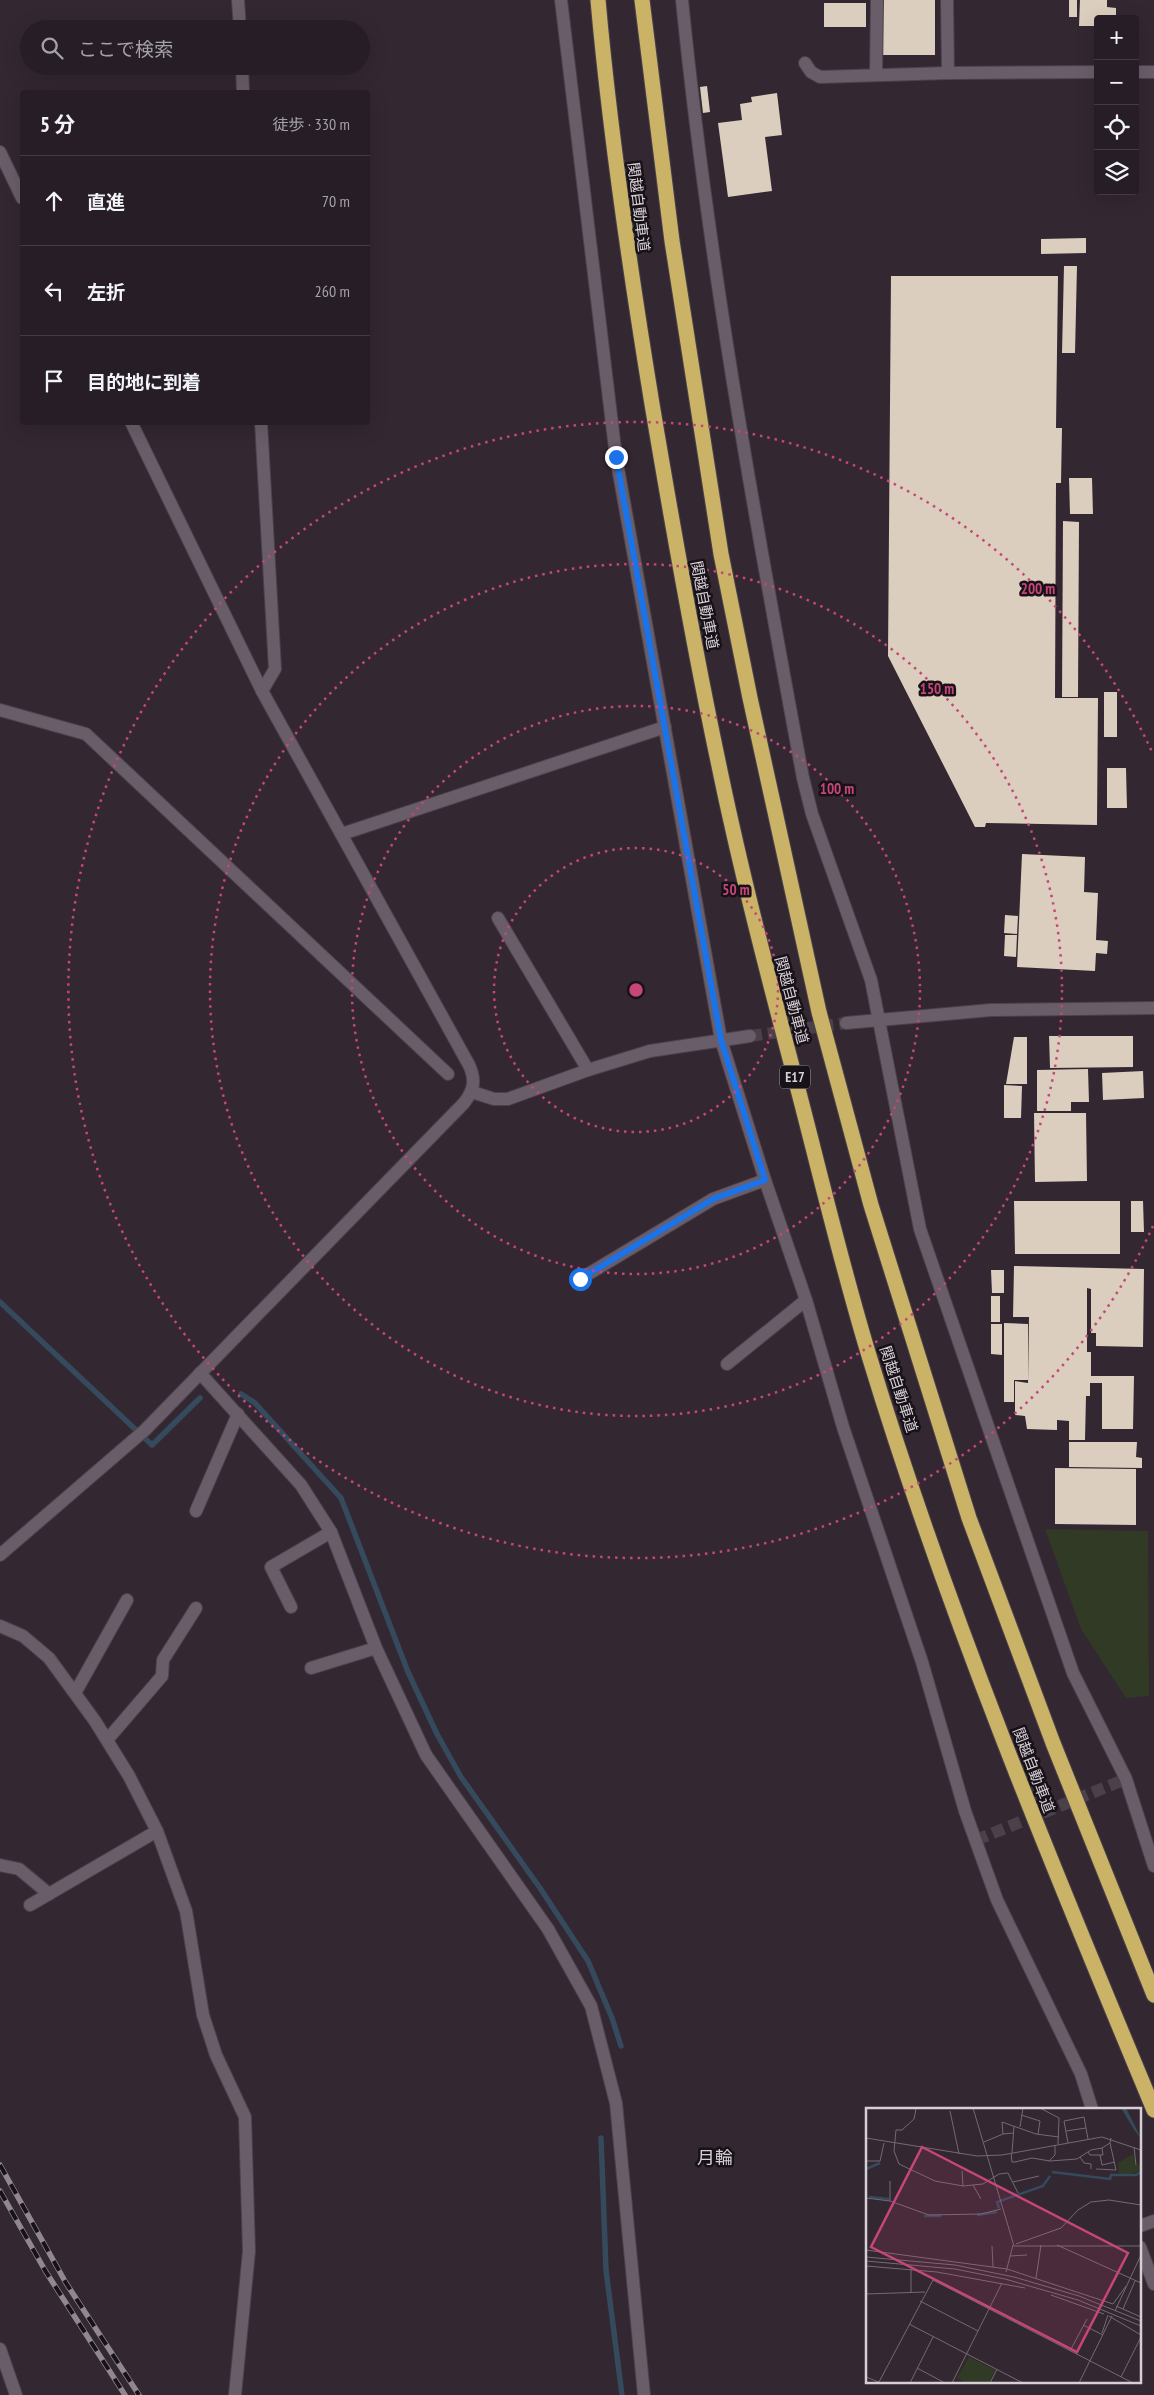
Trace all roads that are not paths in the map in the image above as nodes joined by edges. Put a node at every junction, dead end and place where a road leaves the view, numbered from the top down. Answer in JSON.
{"nodes":[{"id":1,"x":238,"y":0,"type":"edge"},
{"id":2,"x":561,"y":0,"type":"edge"},
{"id":3,"x":598,"y":0,"type":"edge"},
{"id":4,"x":642,"y":0,"type":"edge"},
{"id":5,"x":682,"y":0,"type":"edge"},
{"id":6,"x":876,"y":0,"type":"edge"},
{"id":7,"x":946,"y":0,"type":"edge"},
{"id":8,"x":239,"y":20,"type":"edge"},
{"id":9,"x":805,"y":64,"type":"dead end"},
{"id":10,"x":1094,"y":72,"type":"edge"},
{"id":11,"x":1139,"y":72,"type":"edge"},
{"id":12,"x":1154,"y":72,"type":"edge"},
{"id":13,"x":948,"y":73,"type":"junction"},
{"id":14,"x":242,"y":75,"type":"edge"},
{"id":15,"x":876,"y":75,"type":"junction"},
{"id":16,"x":243,"y":90,"type":"edge"},
{"id":17,"x":0,"y":152,"type":"edge"},
{"id":18,"x":20,"y":194,"type":"edge"},
{"id":19,"x":132,"y":425,"type":"edge"},
{"id":20,"x":261,"y":425,"type":"edge"},
{"id":21,"x":262,"y":691,"type":"junction"},
{"id":22,"x":0,"y":710,"type":"edge"},
{"id":23,"x":665,"y":727,"type":"junction"},
{"id":24,"x":342,"y":834,"type":"junction"},
{"id":25,"x":498,"y":918,"type":"dead end"},
{"id":26,"x":1154,"y":1008,"type":"edge"},
{"id":27,"x":880,"y":1019,"type":"junction"},
{"id":28,"x":846,"y":1023,"type":"tunnel mouth"},
{"id":29,"x":750,"y":1036,"type":"tunnel mouth"},
{"id":30,"x":721,"y":1040,"type":"junction"},
{"id":31,"x":588,"y":1070,"type":"junction"},
{"id":32,"x":448,"y":1074,"type":"dead end"},
{"id":33,"x":472,"y":1092,"type":"junction"},
{"id":34,"x":765,"y":1180,"type":"junction"},
{"id":35,"x":580,"y":1279,"type":"dead end"},
{"id":36,"x":806,"y":1300,"type":"junction"},
{"id":37,"x":727,"y":1364,"type":"dead end"},
{"id":38,"x":200,"y":1373,"type":"junction"},
{"id":39,"x":238,"y":1414,"type":"junction"},
{"id":40,"x":196,"y":1512,"type":"dead end"},
{"id":41,"x":331,"y":1532,"type":"junction"},
{"id":42,"x":0,"y":1555,"type":"edge"},
{"id":43,"x":127,"y":1600,"type":"dead end"},
{"id":44,"x":291,"y":1607,"type":"dead end"},
{"id":45,"x":196,"y":1608,"type":"dead end"},
{"id":46,"x":0,"y":1626,"type":"edge"},
{"id":47,"x":376,"y":1648,"type":"junction"},
{"id":48,"x":311,"y":1668,"type":"dead end"},
{"id":49,"x":74,"y":1693,"type":"junction"},
{"id":50,"x":107,"y":1740,"type":"junction"},
{"id":51,"x":157,"y":1831,"type":"junction"},
{"id":52,"x":0,"y":1865,"type":"edge"},
{"id":53,"x":1154,"y":1866,"type":"edge"},
{"id":54,"x":49,"y":1894,"type":"junction"},
{"id":55,"x":30,"y":1906,"type":"dead end"},
{"id":56,"x":1154,"y":1995,"type":"edge"},
{"id":57,"x":1092,"y":2108,"type":"edge"},
{"id":58,"x":1154,"y":2110,"type":"edge"},
{"id":59,"x":1154,"y":2221,"type":"edge"},
{"id":60,"x":1142,"y":2225,"type":"edge"},
{"id":61,"x":1142,"y":2252,"type":"edge"},
{"id":62,"x":1154,"y":2284,"type":"edge"},
{"id":63,"x":0,"y":2349,"type":"edge"},
{"id":64,"x":16,"y":2395,"type":"edge"},
{"id":65,"x":235,"y":2395,"type":"edge"},
{"id":66,"x":644,"y":2395,"type":"edge"}],
"edges":[{"from":1,"to":8,"type":"street"},
{"from":2,"to":23,"type":"street"},
{"from":3,"to":58,"type":"highway","name":"関越自動車道","number":"E17"},
{"from":4,"to":56,"type":"highway","name":"関越自動車道","number":"E17"},
{"from":5,"to":27,"type":"street"},
{"from":6,"to":15,"type":"street"},
{"from":7,"to":13,"type":"street"},
{"from":9,"to":15,"type":"street"},
{"from":10,"to":13,"type":"street"},
{"from":11,"to":12,"type":"street"},
{"from":13,"to":15,"type":"street"},
{"from":14,"to":16,"type":"street"},
{"from":17,"to":18,"type":"street"},
{"from":19,"to":21,"type":"street"},
{"from":20,"to":21,"type":"street"},
{"from":21,"to":24,"type":"street"},
{"from":22,"to":32,"type":"street"},
{"from":23,"to":24,"type":"street"},
{"from":23,"to":30,"type":"street"},
{"from":24,"to":33,"type":"street"},
{"from":25,"to":31,"type":"street"},
{"from":26,"to":27,"type":"street"},
{"from":27,"to":28,"type":"street"},
{"from":27,"to":53,"type":"street"},
{"from":29,"to":30,"type":"street"},
{"from":30,"to":31,"type":"street"},
{"from":30,"to":34,"type":"street"},
{"from":31,"to":33,"type":"street"},
{"from":33,"to":38,"type":"street"},
{"from":34,"to":35,"type":"street"},
{"from":34,"to":36,"type":"street"},
{"from":36,"to":37,"type":"street"},
{"from":36,"to":57,"type":"street"},
{"from":38,"to":39,"type":"street"},
{"from":38,"to":42,"type":"street"},
{"from":39,"to":40,"type":"street"},
{"from":39,"to":41,"type":"street"},
{"from":41,"to":44,"type":"street"},
{"from":41,"to":47,"type":"street"},
{"from":43,"to":49,"type":"street"},
{"from":45,"to":50,"type":"street"},
{"from":46,"to":49,"type":"street"},
{"from":47,"to":48,"type":"street"},
{"from":47,"to":66,"type":"street"},
{"from":49,"to":50,"type":"street"},
{"from":50,"to":51,"type":"street"},
{"from":51,"to":54,"type":"street"},
{"from":51,"to":65,"type":"street"},
{"from":52,"to":54,"type":"street"},
{"from":54,"to":55,"type":"street"},
{"from":59,"to":60,"type":"street"},
{"from":61,"to":62,"type":"street"},
{"from":63,"to":64,"type":"street"}]}
